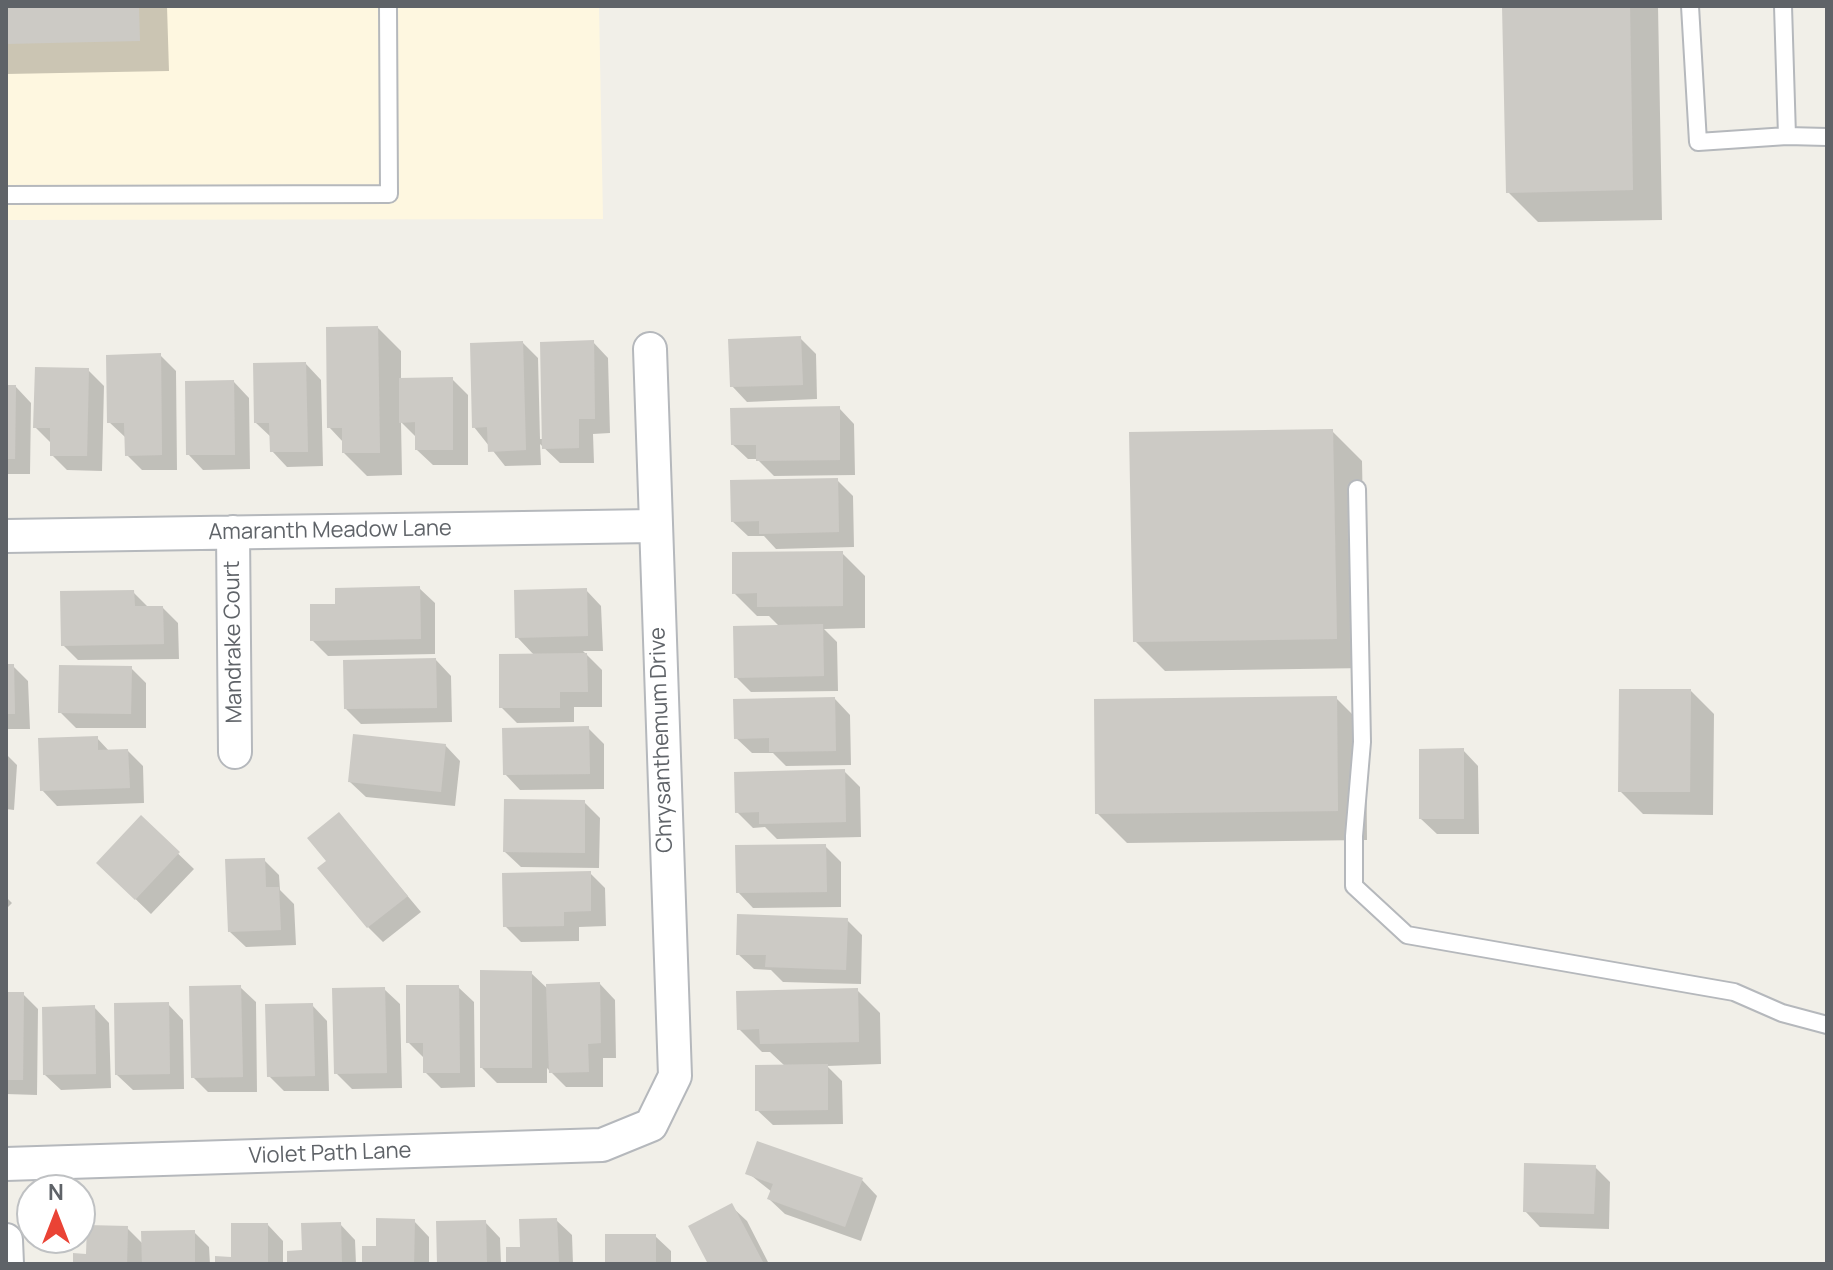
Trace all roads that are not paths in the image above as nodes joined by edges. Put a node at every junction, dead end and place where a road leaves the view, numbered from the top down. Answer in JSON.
{"nodes":[{"id":1,"x":388,"y":6,"type":"edge"},
{"id":2,"x":1690,"y":6,"type":"edge"},
{"id":3,"x":1783,"y":6,"type":"edge"},
{"id":4,"x":1787,"y":136,"type":"junction"},
{"id":5,"x":1827,"y":137,"type":"edge"},
{"id":6,"x":6,"y":195,"type":"edge"},
{"id":7,"x":650,"y":349,"type":"dead end"},
{"id":8,"x":1357,"y":489,"type":"dead end"},
{"id":9,"x":653,"y":526,"type":"junction"},
{"id":10,"x":233,"y":532,"type":"junction"},
{"id":11,"x":6,"y":536,"type":"edge"},
{"id":12,"x":235,"y":752,"type":"dead end"},
{"id":13,"x":1827,"y":1025,"type":"edge"},
{"id":14,"x":651,"y":1125,"type":"joint"},
{"id":15,"x":6,"y":1164,"type":"edge"},
{"id":16,"x":6,"y":1240,"type":"edge"},
{"id":17,"x":7,"y":1264,"type":"edge"}],
"edges":[{"from":1,"to":6,"type":"lane"},
{"from":2,"to":4,"type":"lane"},
{"from":3,"to":4,"type":"lane"},
{"from":4,"to":5,"type":"lane"},
{"from":7,"to":9,"type":"street","name":"Chrysanthemum Drive"},
{"from":8,"to":13,"type":"lane"},
{"from":9,"to":10,"type":"street","name":"Amaranth Meadow Lane"},
{"from":9,"to":14,"type":"street","name":"Chrysanthemum Drive"},
{"from":10,"to":11,"type":"street","name":"Amaranth Meadow Lane"},
{"from":10,"to":12,"type":"street","name":"Mandrake Court"},
{"from":14,"to":15,"type":"street","name":"Violet Path Lane"},
{"from":16,"to":17,"type":"street"}]}
